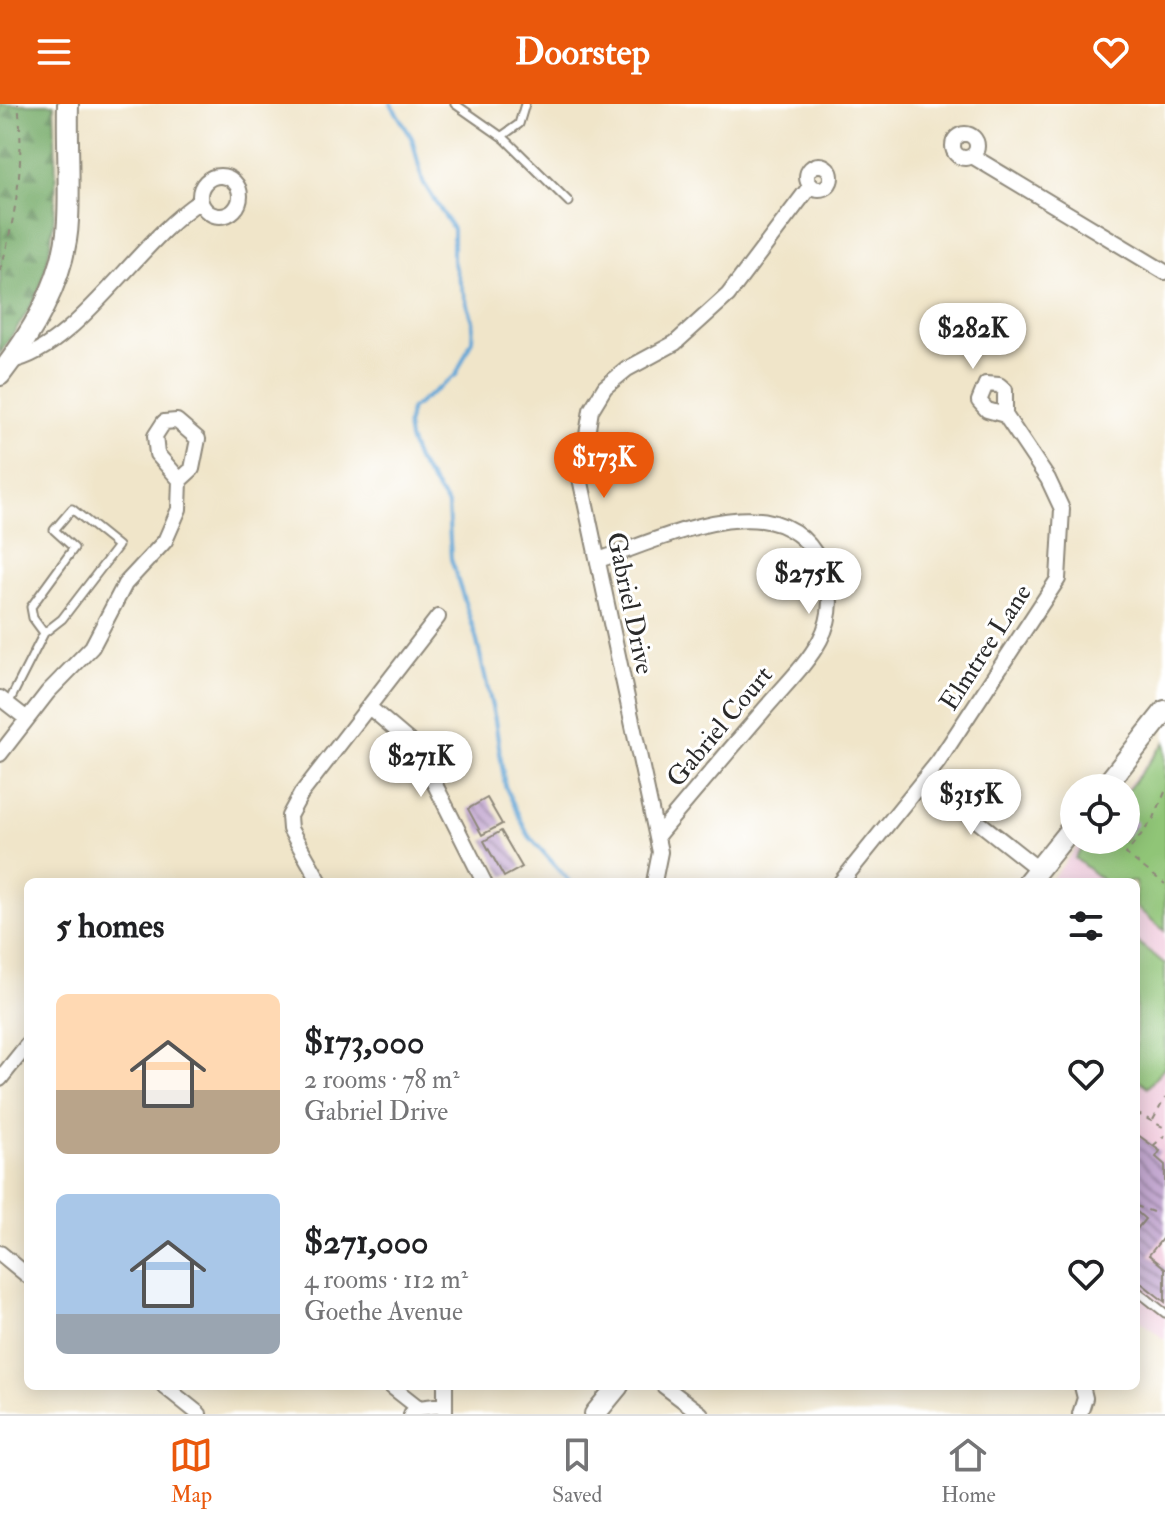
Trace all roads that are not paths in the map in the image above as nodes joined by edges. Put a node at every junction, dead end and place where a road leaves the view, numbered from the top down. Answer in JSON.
{"nodes":[{"id":1,"x":68,"y":104,"type":"edge"},
{"id":2,"x":455,"y":104,"type":"edge"},
{"id":3,"x":525,"y":104,"type":"edge"},
{"id":4,"x":502,"y":136,"type":"junction"},
{"id":5,"x":972,"y":156,"type":"dead end"},
{"id":6,"x":811,"y":185,"type":"dead end"},
{"id":7,"x":200,"y":201,"type":"dead end"},
{"id":8,"x":569,"y":202,"type":"dead end"},
{"id":9,"x":1165,"y":272,"type":"edge"},
{"id":10,"x":5,"y":368,"type":"edge"},
{"id":11,"x":1005,"y":415,"type":"dead end"},
{"id":12,"x":180,"y":480,"type":"dead end"},
{"id":13,"x":598,"y":560,"type":"junction"},
{"id":14,"x":438,"y":617,"type":"dead end"},
{"id":15,"x":44,"y":633,"type":"junction"},
{"id":16,"x":4,"y":701,"type":"edge"},
{"id":17,"x":369,"y":707,"type":"junction"},
{"id":18,"x":1165,"y":711,"type":"edge"},
{"id":19,"x":27,"y":719,"type":"junction"},
{"id":20,"x":0,"y":754,"type":"edge"},
{"id":21,"x":1115,"y":774,"type":"edge"},
{"id":22,"x":924,"y":779,"type":"junction"},
{"id":23,"x":657,"y":836,"type":"junction"},
{"id":24,"x":1060,"y":842,"type":"edge"},
{"id":25,"x":1033,"y":876,"type":"edge"},
{"id":26,"x":318,"y":878,"type":"edge"},
{"id":27,"x":482,"y":878,"type":"edge"},
{"id":28,"x":655,"y":878,"type":"edge"},
{"id":29,"x":844,"y":878,"type":"edge"},
{"id":30,"x":24,"y":1049,"type":"edge"},
{"id":31,"x":0,"y":1079,"type":"edge"},
{"id":32,"x":0,"y":1253,"type":"edge"},
{"id":33,"x":24,"y":1273,"type":"edge"},
{"id":34,"x":1140,"y":1293,"type":"edge"},
{"id":35,"x":1165,"y":1313,"type":"edge"},
{"id":36,"x":169,"y":1390,"type":"edge"},
{"id":37,"x":395,"y":1390,"type":"edge"},
{"id":38,"x":445,"y":1390,"type":"edge"},
{"id":39,"x":615,"y":1390,"type":"edge"},
{"id":40,"x":669,"y":1390,"type":"edge"},
{"id":41,"x":1083,"y":1390,"type":"edge"},
{"id":42,"x":444,"y":1410,"type":"edge"},
{"id":43,"x":415,"y":1411,"type":"edge"},
{"id":44,"x":199,"y":1414,"type":"edge"},
{"id":45,"x":595,"y":1414,"type":"edge"},
{"id":46,"x":701,"y":1414,"type":"edge"},
{"id":47,"x":1080,"y":1414,"type":"edge"}],
"edges":[{"from":1,"to":10,"type":"main road"},
{"from":2,"to":4,"type":"lane"},
{"from":3,"to":4,"type":"lane"},
{"from":4,"to":8,"type":"lane"},
{"from":5,"to":9,"type":"street"},
{"from":6,"to":13,"type":"street","name":"Gabriel Drive"},
{"from":7,"to":10,"type":"street"},
{"from":11,"to":22,"type":"street","name":"Elmtree Lane"},
{"from":12,"to":19,"type":"street"},
{"from":13,"to":23,"type":"street","name":"Gabriel Drive"},
{"from":13,"to":23,"type":"street","name":"Gabriel Court"},
{"from":14,"to":17,"type":"street"},
{"from":15,"to":15,"type":"lane"},
{"from":15,"to":16,"type":"lane"},
{"from":16,"to":19,"type":"street"},
{"from":17,"to":26,"type":"street"},
{"from":17,"to":27,"type":"street"},
{"from":18,"to":21,"type":"main road"},
{"from":19,"to":20,"type":"street"},
{"from":22,"to":25,"type":"street"},
{"from":22,"to":29,"type":"street","name":"Elmtree Lane"},
{"from":23,"to":28,"type":"street","name":"Gabriel Drive"},
{"from":24,"to":25,"type":"main road"},
{"from":30,"to":31,"type":"street"},
{"from":32,"to":33,"type":"street"},
{"from":34,"to":35,"type":"lane"},
{"from":36,"to":44,"type":"street"},
{"from":37,"to":43,"type":"street"},
{"from":38,"to":42,"type":"street"},
{"from":39,"to":45,"type":"main road"},
{"from":40,"to":46,"type":"street"},
{"from":41,"to":47,"type":"street"},
{"from":42,"to":43,"type":"street"}]}
